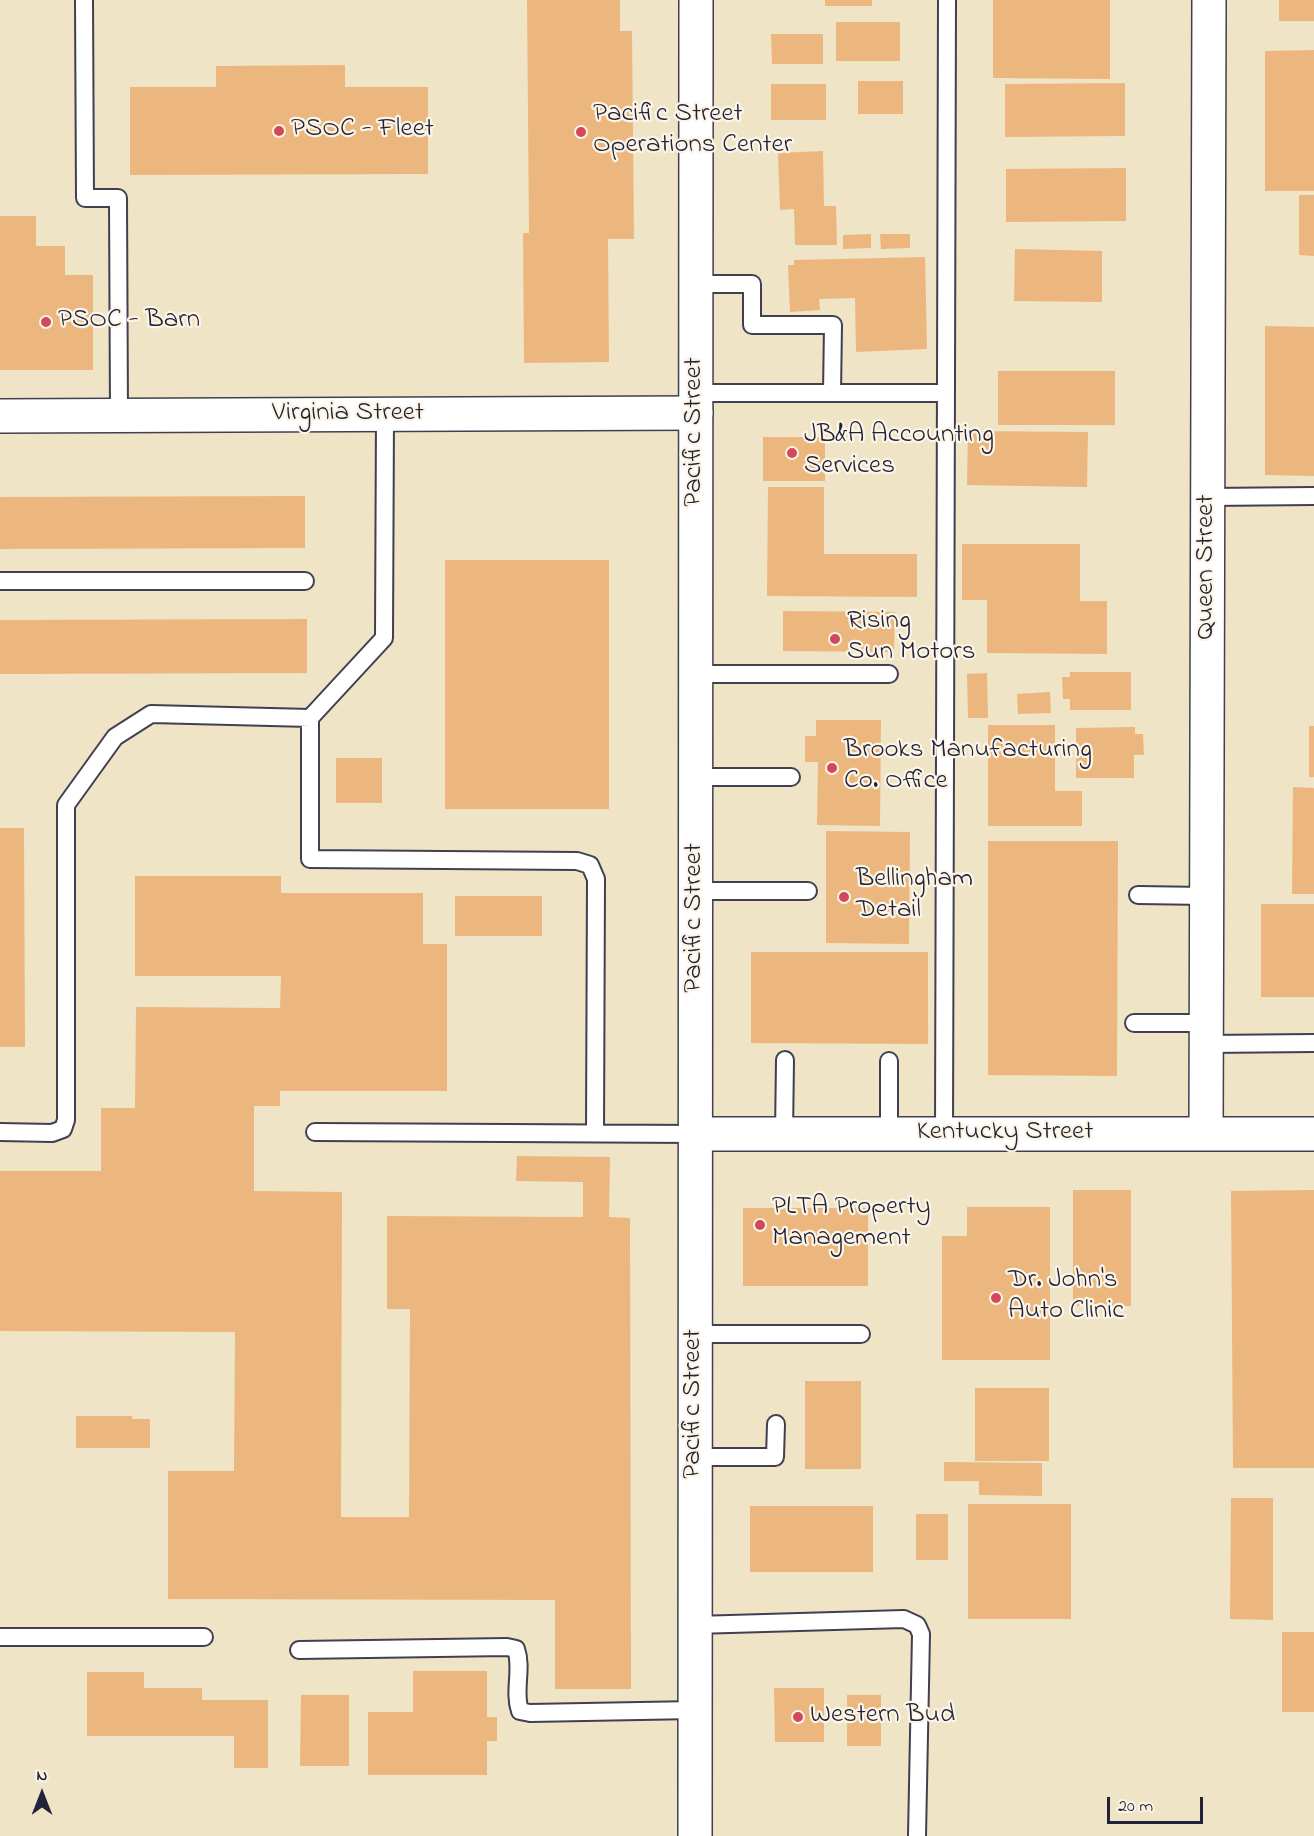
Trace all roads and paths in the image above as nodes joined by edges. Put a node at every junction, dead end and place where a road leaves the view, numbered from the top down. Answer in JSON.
{"nodes":[{"id":1,"x":84,"y":0,"type":"edge"},
{"id":2,"x":696,"y":0,"type":"edge"},
{"id":3,"x":947,"y":0,"type":"edge"},
{"id":4,"x":1209,"y":0,"type":"edge"},
{"id":5,"x":696,"y":284,"type":"junction"},
{"id":6,"x":832,"y":393,"type":"junction"},
{"id":7,"x":946,"y":393,"type":"junction"},
{"id":8,"x":696,"y":403,"type":"junction"},
{"id":9,"x":385,"y":414,"type":"junction"},
{"id":10,"x":0,"y":416,"type":"edge"},
{"id":11,"x":119,"y":416,"type":"junction"},
{"id":12,"x":1314,"y":496,"type":"edge"},
{"id":13,"x":1208,"y":497,"type":"junction"},
{"id":14,"x":0,"y":581,"type":"edge"},
{"id":15,"x":305,"y":581,"type":"dead end"},
{"id":16,"x":696,"y":674,"type":"junction"},
{"id":17,"x":889,"y":674,"type":"dead end"},
{"id":18,"x":310,"y":718,"type":"junction"},
{"id":19,"x":696,"y":777,"type":"junction"},
{"id":20,"x":791,"y":777,"type":"dead end"},
{"id":21,"x":696,"y":891,"type":"junction"},
{"id":22,"x":808,"y":891,"type":"dead end"},
{"id":23,"x":1138,"y":895,"type":"dead end"},
{"id":24,"x":1207,"y":896,"type":"junction"},
{"id":25,"x":1134,"y":1023,"type":"dead end"},
{"id":26,"x":1206,"y":1033,"type":"junction"},
{"id":27,"x":1314,"y":1043,"type":"edge"},
{"id":28,"x":785,"y":1060,"type":"dead end"},
{"id":29,"x":889,"y":1061,"type":"dead end"},
{"id":30,"x":0,"y":1132,"type":"edge"},
{"id":31,"x":315,"y":1132,"type":"dead end"},
{"id":32,"x":595,"y":1133,"type":"junction"},
{"id":33,"x":696,"y":1134,"type":"junction"},
{"id":34,"x":784,"y":1134,"type":"junction"},
{"id":35,"x":889,"y":1134,"type":"junction"},
{"id":36,"x":944,"y":1134,"type":"junction"},
{"id":37,"x":1206,"y":1134,"type":"junction"},
{"id":38,"x":1314,"y":1134,"type":"edge"},
{"id":39,"x":695,"y":1334,"type":"junction"},
{"id":40,"x":861,"y":1334,"type":"dead end"},
{"id":41,"x":776,"y":1424,"type":"dead end"},
{"id":42,"x":695,"y":1457,"type":"junction"},
{"id":43,"x":695,"y":1625,"type":"junction"},
{"id":44,"x":0,"y":1637,"type":"edge"},
{"id":45,"x":204,"y":1637,"type":"dead end"},
{"id":46,"x":299,"y":1650,"type":"dead end"},
{"id":47,"x":695,"y":1710,"type":"junction"},
{"id":48,"x":695,"y":1836,"type":"edge"},
{"id":49,"x":917,"y":1836,"type":"edge"}],
"edges":[{"from":1,"to":11,"type":"lane"},
{"from":2,"to":5,"type":"street","name":"Pacific Street"},
{"from":3,"to":7,"type":"lane"},
{"from":4,"to":13,"type":"street","name":"Queen Street"},
{"from":5,"to":6,"type":"lane"},
{"from":5,"to":8,"type":"street","name":"Pacific Street"},
{"from":6,"to":7,"type":"lane"},
{"from":6,"to":8,"type":"lane"},
{"from":7,"to":36,"type":"lane"},
{"from":8,"to":9,"type":"street","name":"Virginia Street"},
{"from":8,"to":16,"type":"street","name":"Pacific Street"},
{"from":9,"to":11,"type":"street","name":"Virginia Street"},
{"from":9,"to":18,"type":"lane"},
{"from":10,"to":11,"type":"street","name":"Virginia Street"},
{"from":12,"to":13,"type":"lane"},
{"from":13,"to":24,"type":"street","name":"Queen Street"},
{"from":14,"to":15,"type":"lane"},
{"from":16,"to":17,"type":"lane"},
{"from":16,"to":19,"type":"street","name":"Pacific Street"},
{"from":18,"to":30,"type":"lane"},
{"from":18,"to":32,"type":"lane"},
{"from":19,"to":20,"type":"lane"},
{"from":19,"to":21,"type":"street","name":"Pacific Street"},
{"from":21,"to":22,"type":"lane"},
{"from":21,"to":33,"type":"street","name":"Pacific Street"},
{"from":23,"to":24,"type":"lane"},
{"from":24,"to":26,"type":"street","name":"Queen Street"},
{"from":25,"to":26,"type":"lane"},
{"from":26,"to":27,"type":"lane"},
{"from":26,"to":37,"type":"street","name":"Queen Street"},
{"from":28,"to":34,"type":"lane"},
{"from":29,"to":35,"type":"lane"},
{"from":31,"to":32,"type":"lane"},
{"from":32,"to":33,"type":"lane"},
{"from":33,"to":34,"type":"street","name":"Kentucky Street"},
{"from":33,"to":39,"type":"street","name":"Pacific Street"},
{"from":34,"to":35,"type":"street","name":"Kentucky Street"},
{"from":35,"to":36,"type":"street","name":"Kentucky Street"},
{"from":36,"to":37,"type":"street","name":"Kentucky Street"},
{"from":37,"to":38,"type":"street","name":"Kentucky Street"},
{"from":39,"to":40,"type":"lane"},
{"from":39,"to":42,"type":"street","name":"Pacific Street"},
{"from":41,"to":42,"type":"lane"},
{"from":42,"to":43,"type":"street","name":"Pacific Street"},
{"from":43,"to":47,"type":"street","name":"Pacific Street"},
{"from":43,"to":49,"type":"lane"},
{"from":44,"to":45,"type":"lane"},
{"from":46,"to":47,"type":"lane"},
{"from":47,"to":48,"type":"street","name":"Pacific Street"}]}
